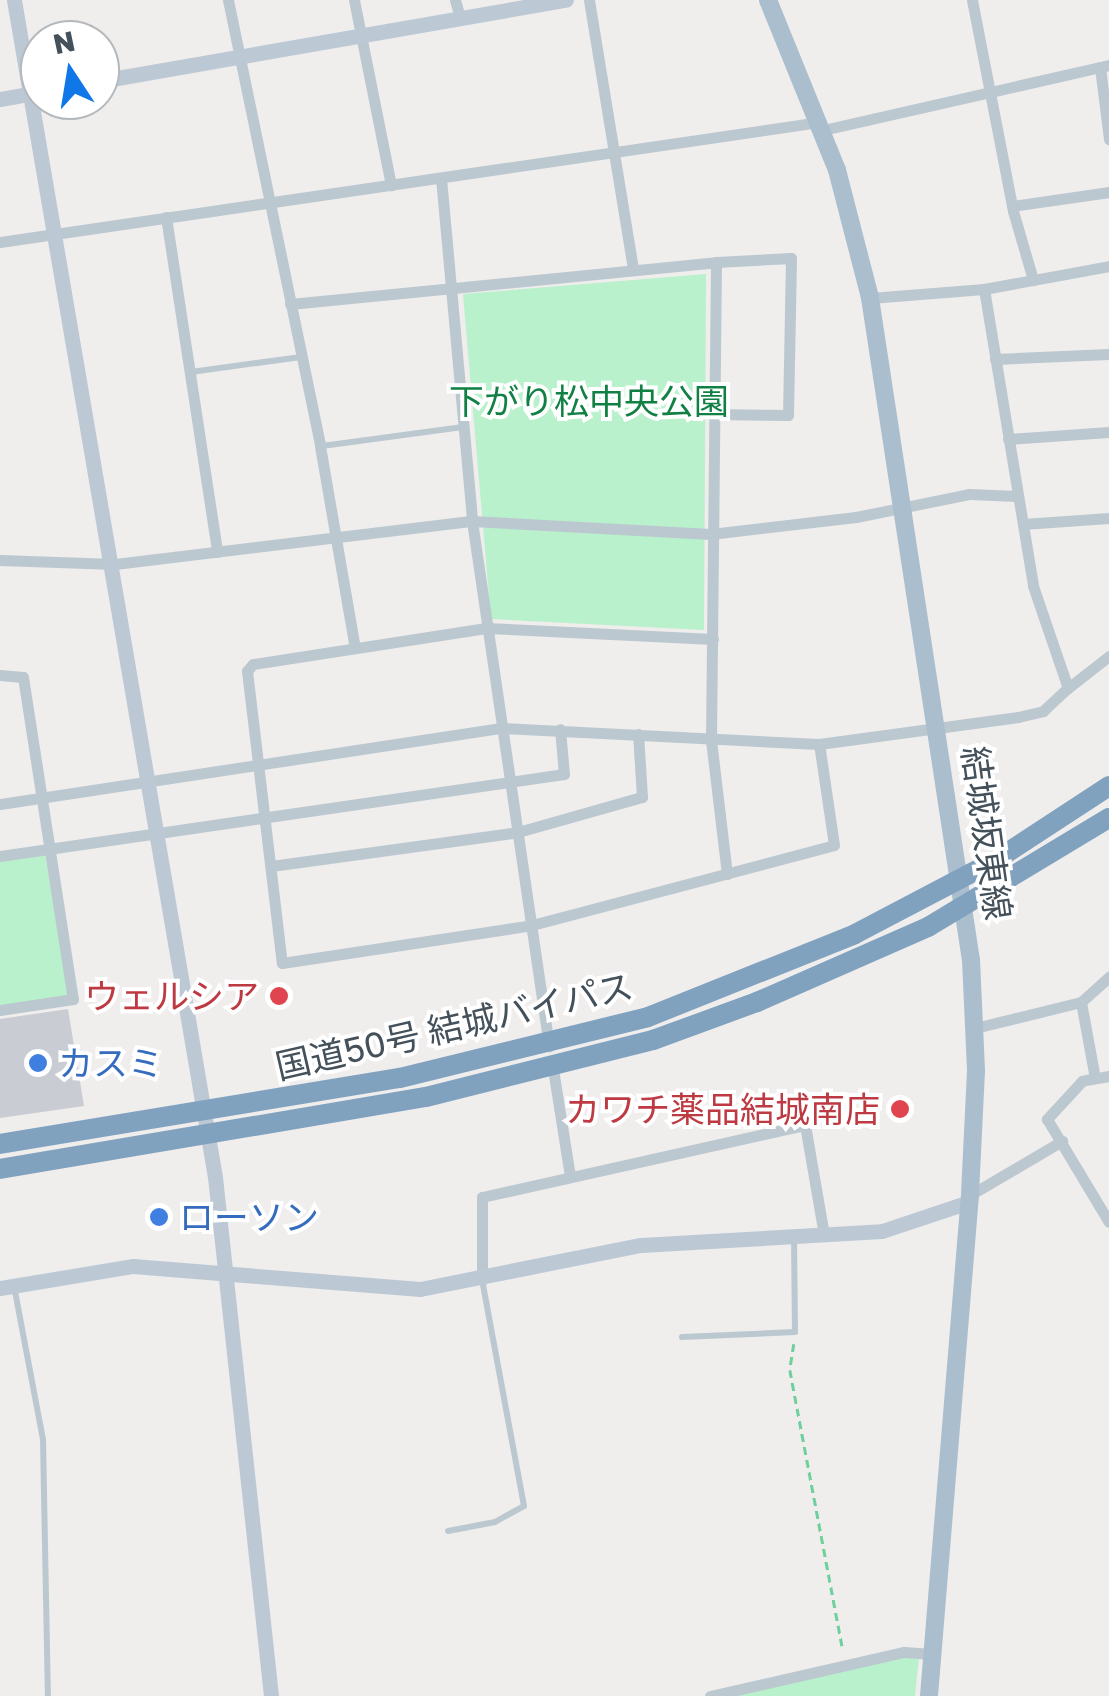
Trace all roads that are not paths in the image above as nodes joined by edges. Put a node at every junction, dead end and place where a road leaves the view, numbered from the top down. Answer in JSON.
{"nodes":[{"id":1,"x":14,"y":0,"type":"edge"},
{"id":2,"x":228,"y":0,"type":"edge"},
{"id":3,"x":354,"y":0,"type":"edge"},
{"id":4,"x":455,"y":0,"type":"edge"},
{"id":5,"x":566,"y":0,"type":"edge"},
{"id":6,"x":588,"y":0,"type":"edge"},
{"id":7,"x":768,"y":0,"type":"edge"},
{"id":8,"x":972,"y":0,"type":"edge"},
{"id":9,"x":460,"y":18,"type":"junction"},
{"id":10,"x":20,"y":27,"type":"edge"},
{"id":11,"x":363,"y":34,"type":"junction"},
{"id":12,"x":239,"y":56,"type":"junction"},
{"id":13,"x":1105,"y":66,"type":"edge"},
{"id":14,"x":120,"y":77,"type":"edge"},
{"id":15,"x":994,"y":90,"type":"junction"},
{"id":16,"x":39,"y":120,"type":"edge"},
{"id":17,"x":821,"y":126,"type":"junction"},
{"id":18,"x":1109,"y":140,"type":"edge"},
{"id":19,"x":614,"y":155,"type":"junction"},
{"id":20,"x":441,"y":178,"type":"junction"},
{"id":21,"x":391,"y":185,"type":"junction"},
{"id":22,"x":1109,"y":192,"type":"edge"},
{"id":23,"x":265,"y":202,"type":"junction"},
{"id":24,"x":1012,"y":206,"type":"junction"},
{"id":25,"x":166,"y":217,"type":"junction"},
{"id":26,"x":55,"y":235,"type":"junction"},
{"id":27,"x":0,"y":242,"type":"edge"},
{"id":28,"x":716,"y":262,"type":"junction"},
{"id":29,"x":1109,"y":266,"type":"edge"},
{"id":30,"x":634,"y":268,"type":"junction"},
{"id":31,"x":1033,"y":280,"type":"junction"},
{"id":32,"x":455,"y":284,"type":"junction"},
{"id":33,"x":984,"y":288,"type":"junction"},
{"id":34,"x":870,"y":298,"type":"junction"},
{"id":35,"x":290,"y":304,"type":"junction"},
{"id":36,"x":1109,"y":354,"type":"edge"},
{"id":37,"x":301,"y":357,"type":"junction"},
{"id":38,"x":995,"y":358,"type":"junction"},
{"id":39,"x":190,"y":372,"type":"junction"},
{"id":40,"x":713,"y":414,"type":"junction"},
{"id":41,"x":466,"y":427,"type":"junction"},
{"id":42,"x":1109,"y":432,"type":"edge"},
{"id":43,"x":1008,"y":438,"type":"junction"},
{"id":44,"x":320,"y":446,"type":"junction"},
{"id":45,"x":1017,"y":496,"type":"junction"},
{"id":46,"x":907,"y":506,"type":"junction"},
{"id":47,"x":1109,"y":518,"type":"edge"},
{"id":48,"x":472,"y":521,"type":"junction"},
{"id":49,"x":1023,"y":524,"type":"junction"},
{"id":50,"x":711,"y":534,"type":"junction"},
{"id":51,"x":336,"y":538,"type":"junction"},
{"id":52,"x":217,"y":552,"type":"junction"},
{"id":53,"x":0,"y":560,"type":"edge"},
{"id":54,"x":115,"y":564,"type":"junction"},
{"id":55,"x":486,"y":628,"type":"junction"},
{"id":56,"x":713,"y":639,"type":"junction"},
{"id":57,"x":355,"y":648,"type":"junction"},
{"id":58,"x":1109,"y":656,"type":"edge"},
{"id":59,"x":0,"y":674,"type":"edge"},
{"id":60,"x":1068,"y":688,"type":"junction"},
{"id":61,"x":939,"y":727,"type":"junction"},
{"id":62,"x":501,"y":728,"type":"junction"},
{"id":63,"x":560,"y":729,"type":"junction"},
{"id":64,"x":638,"y":734,"type":"junction"},
{"id":65,"x":711,"y":740,"type":"junction"},
{"id":66,"x":819,"y":744,"type":"junction"},
{"id":67,"x":259,"y":766,"type":"junction"},
{"id":68,"x":510,"y":781,"type":"junction"},
{"id":69,"x":150,"y":782,"type":"junction"},
{"id":70,"x":1109,"y":786,"type":"edge"},
{"id":71,"x":42,"y":798,"type":"junction"},
{"id":72,"x":0,"y":804,"type":"edge"},
{"id":73,"x":266,"y":818,"type":"junction"},
{"id":74,"x":1109,"y":818,"type":"edge"},
{"id":75,"x":158,"y":831,"type":"junction"},
{"id":76,"x":518,"y":832,"type":"junction"},
{"id":77,"x":50,"y":849,"type":"junction"},
{"id":78,"x":0,"y":856,"type":"edge"},
{"id":79,"x":271,"y":866,"type":"junction"},
{"id":80,"x":728,"y":874,"type":"junction"},
{"id":81,"x":962,"y":880,"type":"junction"},
{"id":82,"x":965,"y":907,"type":"junction"},
{"id":83,"x":532,"y":926,"type":"junction"},
{"id":84,"x":1109,"y":977,"type":"edge"},
{"id":85,"x":1081,"y":1002,"type":"junction"},
{"id":86,"x":0,"y":1010,"type":"edge"},
{"id":87,"x":976,"y":1028,"type":"junction"},
{"id":88,"x":550,"y":1046,"type":"junction"},
{"id":89,"x":554,"y":1068,"type":"junction"},
{"id":90,"x":1109,"y":1076,"type":"edge"},
{"id":91,"x":1095,"y":1078,"type":"junction"},
{"id":92,"x":205,"y":1111,"type":"junction"},
{"id":93,"x":209,"y":1137,"type":"junction"},
{"id":94,"x":1062,"y":1141,"type":"junction"},
{"id":95,"x":0,"y":1144,"type":"edge"},
{"id":96,"x":0,"y":1169,"type":"edge"},
{"id":97,"x":570,"y":1176,"type":"junction"},
{"id":98,"x":970,"y":1199,"type":"junction"},
{"id":99,"x":1109,"y":1222,"type":"edge"},
{"id":100,"x":824,"y":1235,"type":"junction"},
{"id":101,"x":794,"y":1237,"type":"junction"},
{"id":102,"x":230,"y":1273,"type":"junction"},
{"id":103,"x":482,"y":1280,"type":"junction"},
{"id":104,"x":7,"y":1286,"type":"edge"},
{"id":105,"x":682,"y":1337,"type":"dead end"},
{"id":106,"x":448,"y":1531,"type":"dead end"},
{"id":107,"x":932,"y":1654,"type":"junction"},
{"id":108,"x":267,"y":1695,"type":"edge"},
{"id":109,"x":48,"y":1696,"type":"edge"},
{"id":110,"x":710,"y":1696,"type":"edge"},
{"id":111,"x":929,"y":1696,"type":"edge"}],
"edges":[{"from":1,"to":10,"type":"street"},
{"from":2,"to":12,"type":"street"},
{"from":3,"to":11,"type":"street"},
{"from":4,"to":9,"type":"street"},
{"from":5,"to":9,"type":"street"},
{"from":6,"to":19,"type":"street"},
{"from":7,"to":17,"type":"main road","name":"結城坂東線"},
{"from":8,"to":15,"type":"street"},
{"from":9,"to":11,"type":"street"},
{"from":11,"to":12,"type":"street"},
{"from":11,"to":21,"type":"street"},
{"from":12,"to":14,"type":"street"},
{"from":12,"to":23,"type":"street"},
{"from":13,"to":15,"type":"street"},
{"from":13,"to":18,"type":"street"},
{"from":15,"to":17,"type":"street"},
{"from":15,"to":24,"type":"street"},
{"from":16,"to":26,"type":"street"},
{"from":17,"to":19,"type":"street"},
{"from":17,"to":34,"type":"main road","name":"結城坂東線"},
{"from":19,"to":20,"type":"street"},
{"from":19,"to":30,"type":"street"},
{"from":20,"to":21,"type":"street"},
{"from":20,"to":32,"type":"street"},
{"from":21,"to":23,"type":"street"},
{"from":22,"to":24,"type":"street"},
{"from":23,"to":25,"type":"street"},
{"from":23,"to":35,"type":"street"},
{"from":24,"to":31,"type":"street"},
{"from":25,"to":26,"type":"street"},
{"from":25,"to":39,"type":"street"},
{"from":26,"to":27,"type":"street"},
{"from":26,"to":54,"type":"street"},
{"from":28,"to":30,"type":"street"},
{"from":28,"to":40,"type":"street"},
{"from":28,"to":40,"type":"street"},
{"from":29,"to":31,"type":"street"},
{"from":30,"to":32,"type":"street"},
{"from":31,"to":33,"type":"street"},
{"from":32,"to":35,"type":"street"},
{"from":32,"to":41,"type":"street"},
{"from":33,"to":34,"type":"street"},
{"from":33,"to":38,"type":"street"},
{"from":34,"to":46,"type":"main road","name":"結城坂東線"},
{"from":35,"to":37,"type":"street"},
{"from":36,"to":38,"type":"street"},
{"from":37,"to":39,"type":"lane"},
{"from":37,"to":44,"type":"street"},
{"from":38,"to":43,"type":"street"},
{"from":39,"to":52,"type":"street"},
{"from":40,"to":50,"type":"street"},
{"from":41,"to":44,"type":"lane"},
{"from":41,"to":48,"type":"street"},
{"from":42,"to":43,"type":"street"},
{"from":43,"to":45,"type":"street"},
{"from":44,"to":51,"type":"street"},
{"from":45,"to":46,"type":"street"},
{"from":45,"to":49,"type":"street"},
{"from":46,"to":50,"type":"street"},
{"from":46,"to":61,"type":"main road","name":"結城坂東線"},
{"from":47,"to":49,"type":"street"},
{"from":48,"to":50,"type":"street"},
{"from":48,"to":51,"type":"street"},
{"from":48,"to":55,"type":"street"},
{"from":49,"to":60,"type":"street"},
{"from":50,"to":56,"type":"street"},
{"from":51,"to":52,"type":"street"},
{"from":51,"to":57,"type":"street"},
{"from":52,"to":54,"type":"street"},
{"from":53,"to":54,"type":"street"},
{"from":54,"to":69,"type":"street"},
{"from":55,"to":56,"type":"street"},
{"from":55,"to":57,"type":"street"},
{"from":55,"to":62,"type":"street"},
{"from":56,"to":65,"type":"street"},
{"from":57,"to":67,"type":"street"},
{"from":58,"to":60,"type":"street"},
{"from":59,"to":71,"type":"street"},
{"from":60,"to":61,"type":"street"},
{"from":61,"to":66,"type":"street"},
{"from":61,"to":81,"type":"main road","name":"結城坂東線"},
{"from":62,"to":63,"type":"street"},
{"from":62,"to":67,"type":"street"},
{"from":62,"to":68,"type":"street"},
{"from":63,"to":64,"type":"street"},
{"from":63,"to":68,"type":"street"},
{"from":64,"to":65,"type":"street"},
{"from":64,"to":76,"type":"street"},
{"from":65,"to":66,"type":"street"},
{"from":65,"to":80,"type":"street"},
{"from":66,"to":80,"type":"street"},
{"from":67,"to":69,"type":"street"},
{"from":67,"to":73,"type":"street"},
{"from":68,"to":73,"type":"street"},
{"from":68,"to":76,"type":"street"},
{"from":69,"to":71,"type":"street"},
{"from":69,"to":75,"type":"street"},
{"from":70,"to":81,"type":"highway","name":"国道50号 結城バイパス"},
{"from":71,"to":72,"type":"street"},
{"from":71,"to":77,"type":"street"},
{"from":73,"to":75,"type":"street"},
{"from":73,"to":79,"type":"street"},
{"from":74,"to":82,"type":"highway","name":"国道50号 結城バイパス"},
{"from":75,"to":77,"type":"street"},
{"from":75,"to":92,"type":"street"},
{"from":76,"to":79,"type":"street"},
{"from":76,"to":83,"type":"street"},
{"from":77,"to":78,"type":"street"},
{"from":77,"to":86,"type":"street"},
{"from":79,"to":83,"type":"street"},
{"from":80,"to":83,"type":"street"},
{"from":81,"to":82,"type":"main road","name":"結城坂東線"},
{"from":81,"to":88,"type":"highway","name":"国道50号 結城バイパス"},
{"from":82,"to":87,"type":"main road","name":"結城坂東線"},
{"from":82,"to":89,"type":"highway","name":"国道50号 結城バイパス"},
{"from":83,"to":88,"type":"street"},
{"from":84,"to":85,"type":"street"},
{"from":85,"to":87,"type":"street"},
{"from":85,"to":91,"type":"street"},
{"from":87,"to":98,"type":"main road","name":"結城坂東線"},
{"from":88,"to":92,"type":"highway","name":"国道50号 結城バイパス"},
{"from":89,"to":93,"type":"highway","name":"国道50号 結城バイパス"},
{"from":89,"to":97,"type":"street"},
{"from":90,"to":91,"type":"street"},
{"from":91,"to":94,"type":"street"},
{"from":92,"to":93,"type":"street"},
{"from":92,"to":95,"type":"highway","name":"国道50号 結城バイパス"},
{"from":93,"to":96,"type":"highway","name":"国道50号 結城バイパス"},
{"from":93,"to":102,"type":"street"},
{"from":94,"to":98,"type":"street"},
{"from":94,"to":99,"type":"street"},
{"from":97,"to":100,"type":"street"},
{"from":97,"to":103,"type":"street"},
{"from":98,"to":100,"type":"street"},
{"from":98,"to":107,"type":"main road","name":"結城坂東線"},
{"from":100,"to":101,"type":"street"},
{"from":101,"to":103,"type":"street"},
{"from":101,"to":105,"type":"lane"},
{"from":102,"to":103,"type":"street"},
{"from":102,"to":104,"type":"street"},
{"from":102,"to":108,"type":"street"},
{"from":103,"to":106,"type":"lane"},
{"from":104,"to":109,"type":"lane"},
{"from":107,"to":110,"type":"street"},
{"from":107,"to":111,"type":"main road","name":"結城坂東線"}]}
